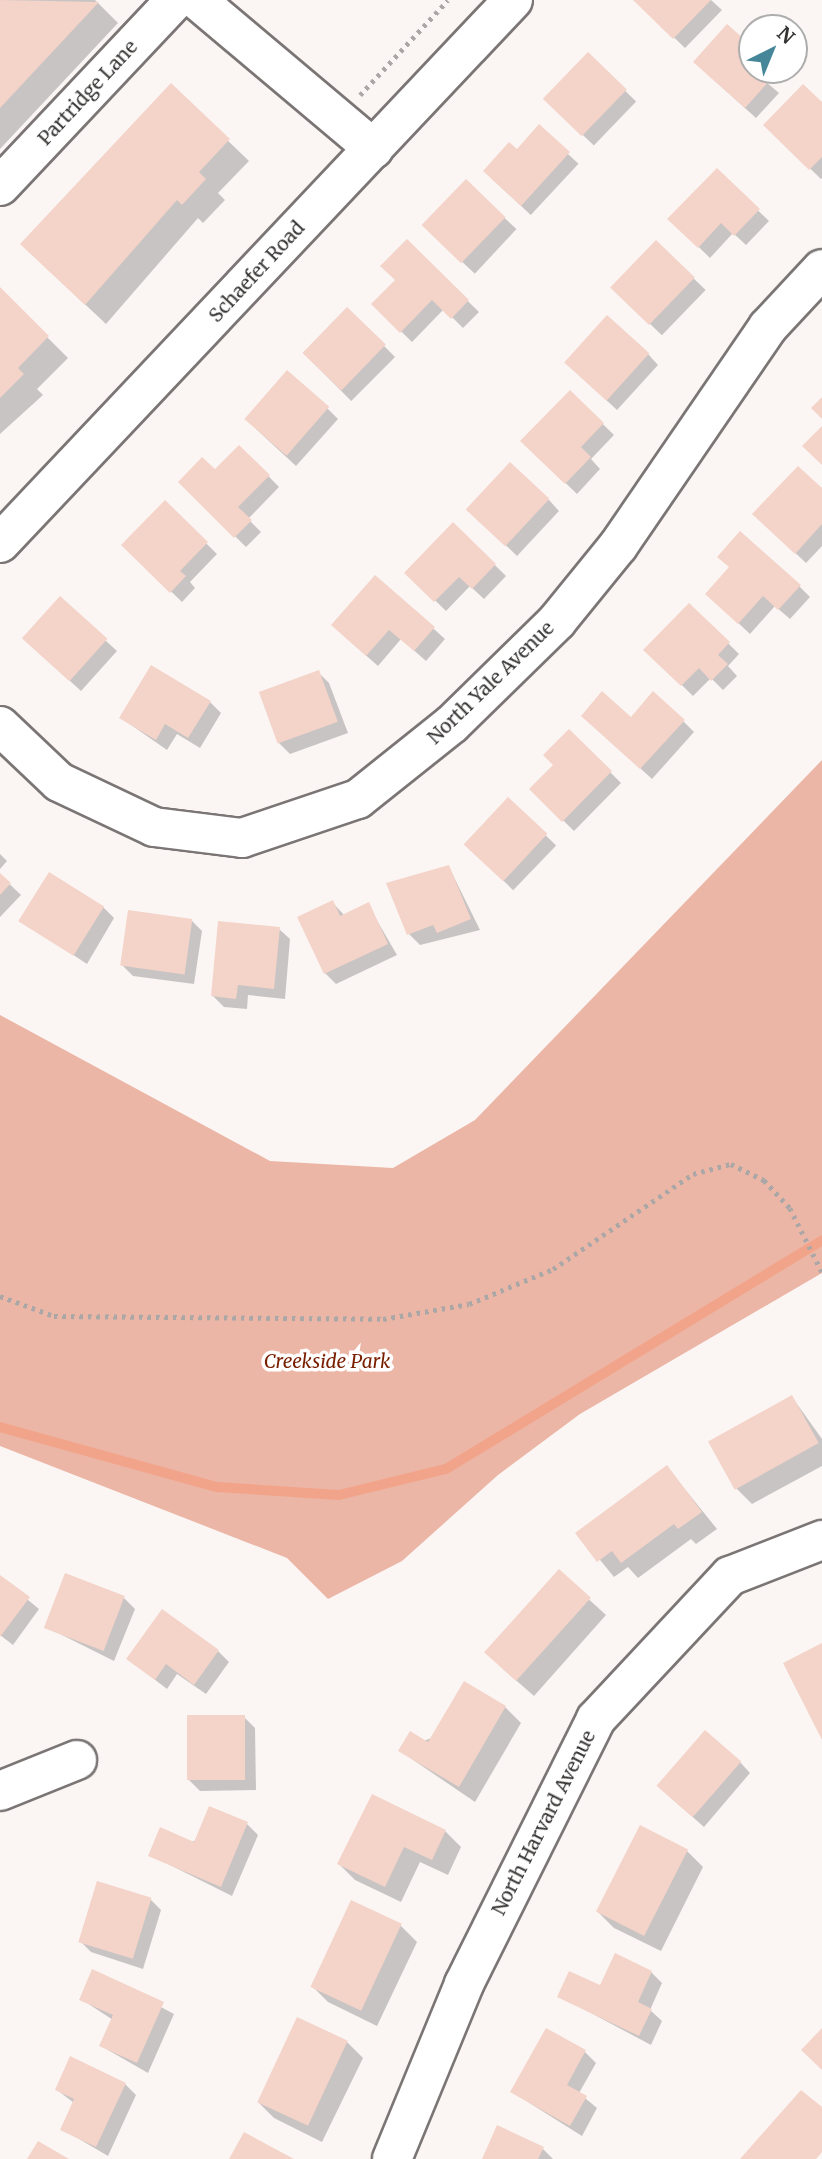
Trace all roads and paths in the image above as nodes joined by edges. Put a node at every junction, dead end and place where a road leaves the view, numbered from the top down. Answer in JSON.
{"nodes":[{"id":1,"x":175,"y":0,"type":"edge"},
{"id":2,"x":197,"y":0,"type":"edge"},
{"id":3,"x":448,"y":0,"type":"edge"},
{"id":4,"x":513,"y":0,"type":"edge"},
{"id":5,"x":336,"y":117,"type":"junction"},
{"id":6,"x":374,"y":149,"type":"junction"},
{"id":7,"x":0,"y":186,"type":"edge"},
{"id":8,"x":822,"y":269,"type":"edge"},
{"id":9,"x":0,"y":543,"type":"edge"},
{"id":10,"x":0,"y":726,"type":"edge"},
{"id":11,"x":822,"y":1272,"type":"edge"},
{"id":12,"x":0,"y":1296,"type":"edge"},
{"id":13,"x":822,"y":1540,"type":"edge"},
{"id":14,"x":76,"y":1760,"type":"dead end"},
{"id":15,"x":0,"y":1791,"type":"edge"},
{"id":16,"x":392,"y":2159,"type":"edge"}],
"edges":[{"from":1,"to":7,"type":"street","name":"Partridge Lane"},
{"from":2,"to":5,"type":"street"},
{"from":3,"to":5,"type":"path"},
{"from":4,"to":6,"type":"street","name":"Schaefer Road"},
{"from":5,"to":6,"type":"street"},
{"from":6,"to":9,"type":"street","name":"Schaefer Road"},
{"from":8,"to":10,"type":"street","name":"North Yale Avenue"},
{"from":11,"to":12,"type":"path"},
{"from":13,"to":16,"type":"street","name":"North Harvard Avenue"},
{"from":14,"to":15,"type":"street"}]}
